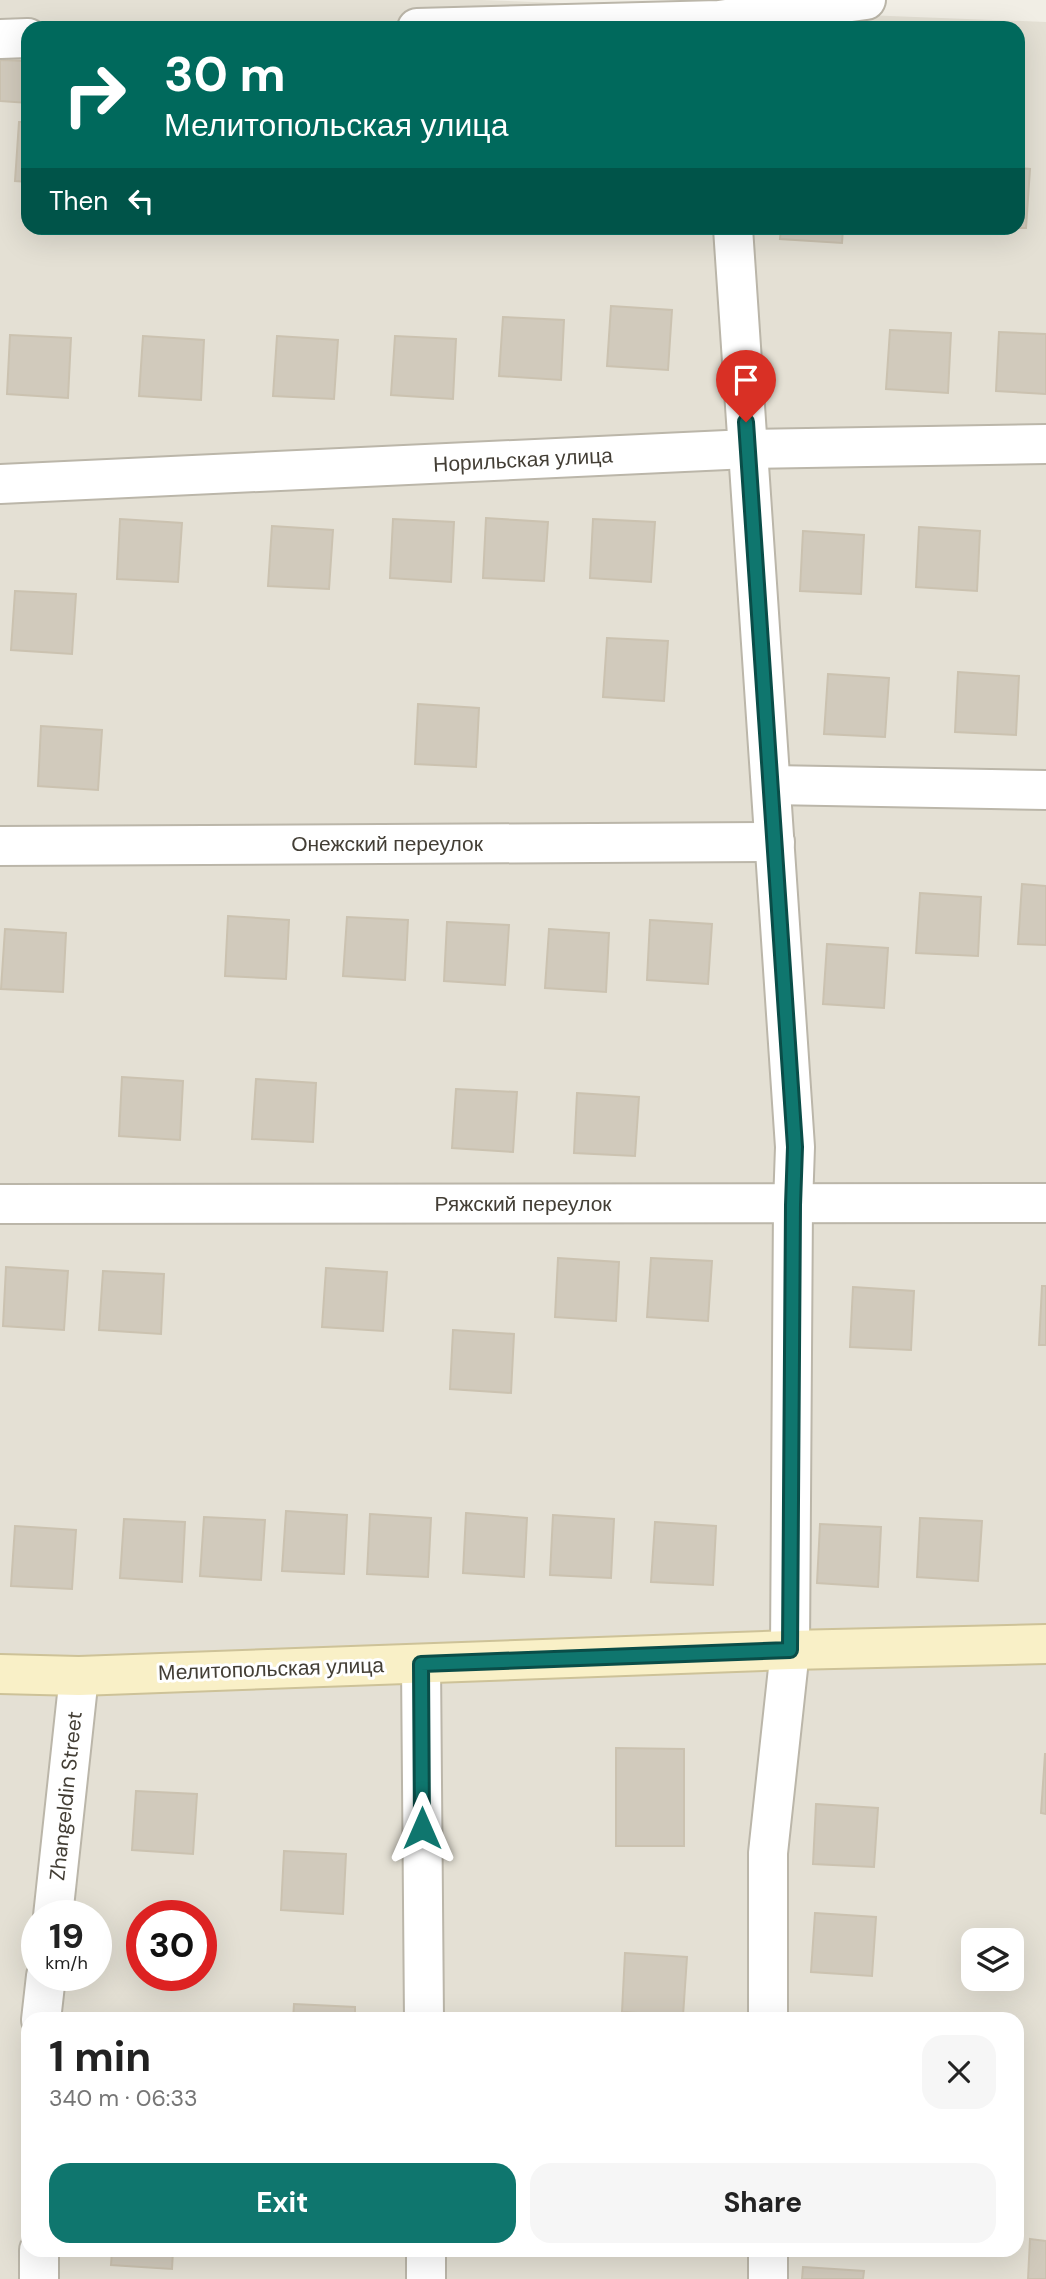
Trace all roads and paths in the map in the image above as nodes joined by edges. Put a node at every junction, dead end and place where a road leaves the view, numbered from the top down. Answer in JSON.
{"nodes":[{"id":1,"x":866,"y":0,"type":"edge"},
{"id":2,"x":737,"y":21,"type":"edge"},
{"id":3,"x":21,"y":38,"type":"edge"},
{"id":4,"x":0,"y":39,"type":"edge"},
{"id":5,"x":733,"y":235,"type":"edge"},
{"id":6,"x":1046,"y":444,"type":"edge"},
{"id":7,"x":748,"y":449,"type":"junction"},
{"id":8,"x":0,"y":484,"type":"edge"},
{"id":9,"x":771,"y":785,"type":"junction"},
{"id":10,"x":1046,"y":790,"type":"edge"},
{"id":11,"x":775,"y":842,"type":"junction"},
{"id":12,"x":0,"y":846,"type":"edge"},
{"id":13,"x":1046,"y":1203,"type":"edge"},
{"id":14,"x":0,"y":1204,"type":"edge"},
{"id":15,"x":793,"y":1205,"type":"junction"},
{"id":16,"x":1046,"y":1644,"type":"edge"},
{"id":17,"x":790,"y":1650,"type":"junction"},
{"id":18,"x":421,"y":1664,"type":"junction"},
{"id":19,"x":0,"y":1674,"type":"edge"},
{"id":20,"x":79,"y":1676,"type":"junction"},
{"id":21,"x":55,"y":1900,"type":"edge"},
{"id":22,"x":44,"y":1991,"type":"edge"},
{"id":23,"x":42,"y":2012,"type":"edge"},
{"id":24,"x":424,"y":2012,"type":"edge"},
{"id":25,"x":768,"y":2012,"type":"edge"},
{"id":26,"x":39,"y":2257,"type":"edge"},
{"id":27,"x":426,"y":2257,"type":"edge"},
{"id":28,"x":768,"y":2257,"type":"edge"},
{"id":29,"x":39,"y":2279,"type":"edge"},
{"id":30,"x":426,"y":2279,"type":"edge"},
{"id":31,"x":768,"y":2279,"type":"edge"}],
"edges":[{"from":1,"to":2,"type":"street"},
{"from":3,"to":4,"type":"street"},
{"from":5,"to":7,"type":"street"},
{"from":6,"to":7,"type":"street","name":"Норильская улица"},
{"from":7,"to":8,"type":"street","name":"Норильская улица"},
{"from":7,"to":9,"type":"street"},
{"from":9,"to":10,"type":"street"},
{"from":9,"to":11,"type":"street"},
{"from":11,"to":12,"type":"street","name":"Онежский переулок"},
{"from":11,"to":15,"type":"street"},
{"from":13,"to":15,"type":"street","name":"Ряжский переулок"},
{"from":14,"to":15,"type":"street","name":"Ряжский переулок"},
{"from":15,"to":17,"type":"street"},
{"from":16,"to":17,"type":"street","name":"Мелитопольская улица"},
{"from":17,"to":18,"type":"street","name":"Мелитопольская улица"},
{"from":17,"to":25,"type":"street"},
{"from":18,"to":20,"type":"street","name":"Мелитопольская улица"},
{"from":18,"to":24,"type":"street"},
{"from":19,"to":20,"type":"street","name":"Мелитопольская улица"},
{"from":20,"to":21,"type":"street","name":"Zhangeldin Street"},
{"from":22,"to":23,"type":"street"},
{"from":26,"to":29,"type":"street"},
{"from":27,"to":30,"type":"street"},
{"from":28,"to":31,"type":"street"}]}
